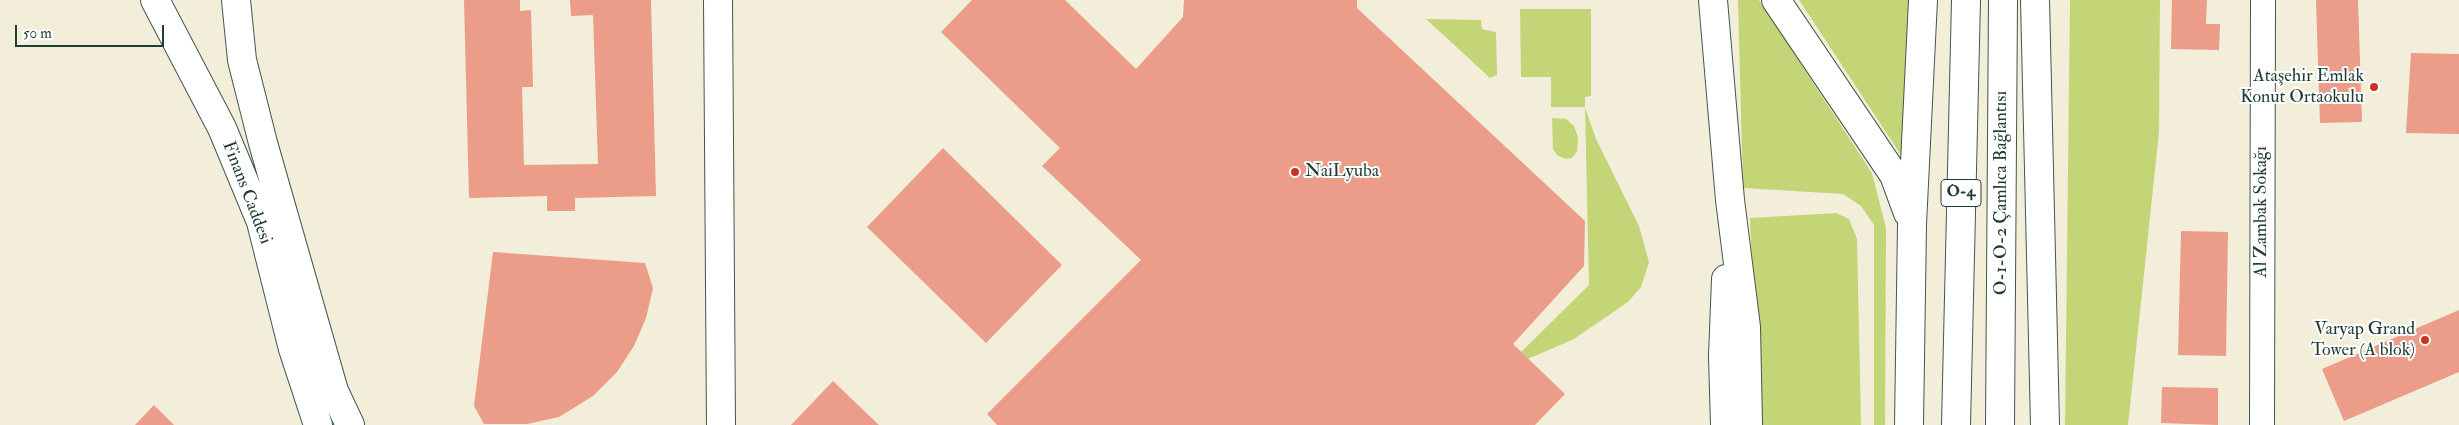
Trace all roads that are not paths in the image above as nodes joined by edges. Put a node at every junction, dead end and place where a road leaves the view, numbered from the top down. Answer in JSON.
{"nodes":[{"id":1,"x":155,"y":0,"type":"edge"},
{"id":2,"x":236,"y":0,"type":"edge"},
{"id":3,"x":718,"y":0,"type":"edge"},
{"id":4,"x":1713,"y":0,"type":"edge"},
{"id":5,"x":1776,"y":0,"type":"edge"},
{"id":6,"x":1923,"y":0,"type":"edge"},
{"id":7,"x":1966,"y":0,"type":"edge"},
{"id":8,"x":2003,"y":0,"type":"edge"},
{"id":9,"x":2035,"y":0,"type":"edge"},
{"id":10,"x":2262,"y":0,"type":"edge"},
{"id":11,"x":1730,"y":200,"type":"junction"},
{"id":12,"x":1912,"y":224,"type":"junction"},
{"id":13,"x":318,"y":425,"type":"edge"},
{"id":14,"x":350,"y":425,"type":"edge"},
{"id":15,"x":721,"y":425,"type":"edge"},
{"id":16,"x":1725,"y":425,"type":"edge"},
{"id":17,"x":1748,"y":425,"type":"edge"},
{"id":18,"x":1909,"y":425,"type":"edge"},
{"id":19,"x":1956,"y":425,"type":"edge"},
{"id":20,"x":2000,"y":425,"type":"edge"},
{"id":21,"x":2045,"y":425,"type":"edge"},
{"id":22,"x":2262,"y":425,"type":"edge"}],
"edges":[{"from":1,"to":13,"type":"main road","name":"Finans Caddesi"},
{"from":2,"to":14,"type":"main road","name":"Finans Caddesi"},
{"from":3,"to":15,"type":"main road"},
{"from":4,"to":11,"type":"main road"},
{"from":5,"to":12,"type":"main road"},
{"from":6,"to":12,"type":"main road"},
{"from":7,"to":19,"type":"main road","number":"O-4"},
{"from":8,"to":20,"type":"main road","name":"O-1-O-2 Çamlıca Bağlantısı","number":"O-4"},
{"from":9,"to":21,"type":"main road"},
{"from":10,"to":22,"type":"street","name":"Al Zambak Sokağı"},
{"from":11,"to":16,"type":"main road"},
{"from":11,"to":17,"type":"main road"},
{"from":12,"to":18,"type":"main road"}]}
